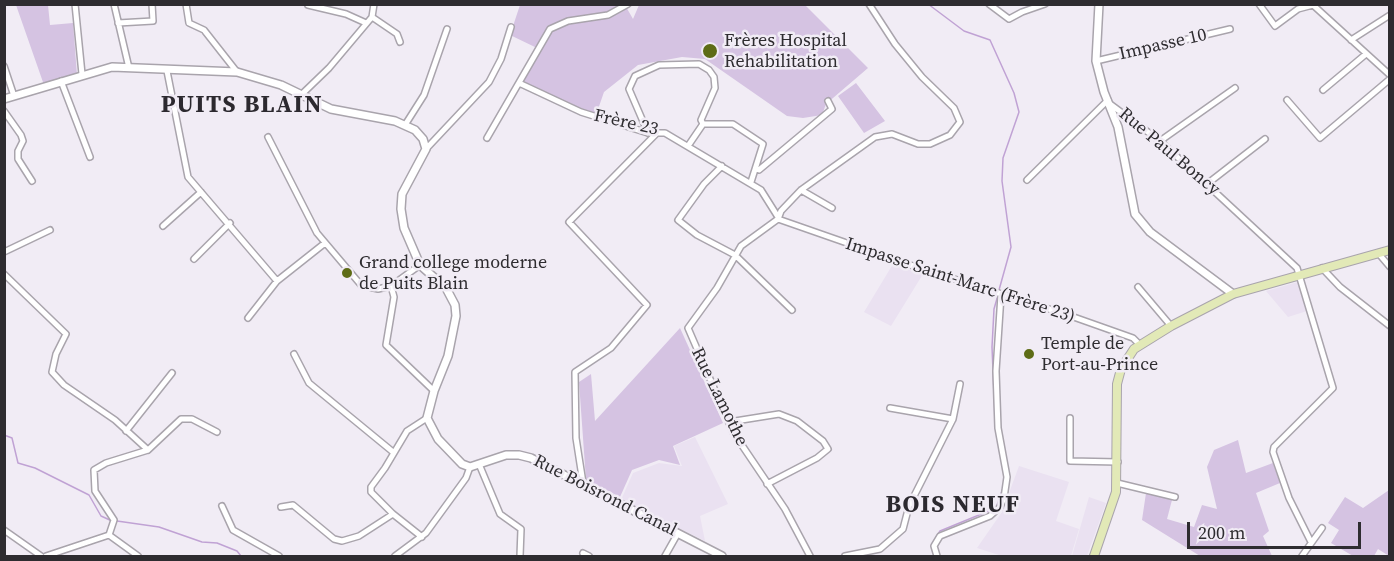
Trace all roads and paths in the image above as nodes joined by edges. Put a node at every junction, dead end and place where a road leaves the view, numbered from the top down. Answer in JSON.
{"nodes":[{"id":1,"x":75,"y":4,"type":"edge"},
{"id":2,"x":114,"y":4,"type":"edge"},
{"id":3,"x":152,"y":4,"type":"edge"},
{"id":4,"x":186,"y":4,"type":"edge"},
{"id":5,"x":374,"y":4,"type":"edge"},
{"id":6,"x":628,"y":4,"type":"edge"},
{"id":7,"x":869,"y":4,"type":"edge"},
{"id":8,"x":989,"y":4,"type":"edge"},
{"id":9,"x":1019,"y":4,"type":"edge"},
{"id":10,"x":1045,"y":4,"type":"edge"},
{"id":11,"x":1100,"y":4,"type":"edge"},
{"id":12,"x":1259,"y":4,"type":"edge"},
{"id":13,"x":308,"y":5,"type":"edge"},
{"id":14,"x":1320,"y":7,"type":"edge"},
{"id":15,"x":1022,"y":12,"type":"junction"},
{"id":16,"x":1389,"y":15,"type":"edge"},
{"id":17,"x":372,"y":17,"type":"junction"},
{"id":18,"x":118,"y":23,"type":"junction"},
{"id":19,"x":366,"y":23,"type":"junction"},
{"id":20,"x":511,"y":27,"type":"dead end"},
{"id":21,"x":1230,"y":28,"type":"dead end"},
{"id":22,"x":447,"y":29,"type":"dead end"},
{"id":23,"x":1351,"y":40,"type":"junction"},
{"id":24,"x":400,"y":42,"type":"dead end"},
{"id":25,"x":1366,"y":54,"type":"junction"},
{"id":26,"x":1096,"y":61,"type":"junction"},
{"id":27,"x":4,"y":66,"type":"edge"},
{"id":28,"x":129,"y":68,"type":"junction"},
{"id":29,"x":167,"y":71,"type":"junction"},
{"id":30,"x":237,"y":72,"type":"junction"},
{"id":31,"x":82,"y":74,"type":"junction"},
{"id":32,"x":1389,"y":77,"type":"edge"},
{"id":33,"x":61,"y":81,"type":"junction"},
{"id":34,"x":519,"y":83,"type":"junction"},
{"id":35,"x":1235,"y":88,"type":"dead end"},
{"id":36,"x":1323,"y":90,"type":"dead end"},
{"id":37,"x":301,"y":95,"type":"junction"},
{"id":38,"x":14,"y":96,"type":"junction"},
{"id":39,"x":4,"y":99,"type":"edge"},
{"id":40,"x":1287,"y":100,"type":"dead end"},
{"id":41,"x":828,"y":101,"type":"dead end"},
{"id":42,"x":1109,"y":102,"type":"junction"},
{"id":43,"x":4,"y":111,"type":"edge"},
{"id":44,"x":703,"y":124,"type":"junction"},
{"id":45,"x":405,"y":125,"type":"junction"},
{"id":46,"x":648,"y":133,"type":"junction"},
{"id":47,"x":656,"y":134,"type":"junction"},
{"id":48,"x":268,"y":137,"type":"dead end"},
{"id":49,"x":488,"y":138,"type":"dead end"},
{"id":50,"x":1265,"y":139,"type":"dead end"},
{"id":51,"x":1160,"y":141,"type":"junction"},
{"id":52,"x":688,"y":146,"type":"junction"},
{"id":53,"x":426,"y":149,"type":"junction"},
{"id":54,"x":90,"y":157,"type":"dead end"},
{"id":55,"x":722,"y":166,"type":"junction"},
{"id":56,"x":756,"y":169,"type":"junction"},
{"id":57,"x":1027,"y":180,"type":"dead end"},
{"id":58,"x":32,"y":181,"type":"dead end"},
{"id":59,"x":751,"y":182,"type":"junction"},
{"id":60,"x":1207,"y":183,"type":"junction"},
{"id":61,"x":801,"y":190,"type":"junction"},
{"id":62,"x":201,"y":192,"type":"junction"},
{"id":63,"x":832,"y":208,"type":"dead end"},
{"id":64,"x":778,"y":219,"type":"junction"},
{"id":65,"x":230,"y":223,"type":"junction"},
{"id":66,"x":164,"y":226,"type":"dead end"},
{"id":67,"x":50,"y":230,"type":"dead end"},
{"id":68,"x":325,"y":243,"type":"junction"},
{"id":69,"x":1389,"y":250,"type":"edge"},
{"id":70,"x":4,"y":252,"type":"edge"},
{"id":71,"x":1379,"y":254,"type":"junction"},
{"id":72,"x":735,"y":255,"type":"junction"},
{"id":73,"x":194,"y":259,"type":"dead end"},
{"id":74,"x":420,"y":265,"type":"junction"},
{"id":75,"x":1389,"y":267,"type":"edge"},
{"id":76,"x":1322,"y":268,"type":"junction"},
{"id":77,"x":4,"y":274,"type":"edge"},
{"id":78,"x":1299,"y":274,"type":"junction"},
{"id":79,"x":278,"y":281,"type":"junction"},
{"id":80,"x":391,"y":286,"type":"junction"},
{"id":81,"x":1138,"y":287,"type":"dead end"},
{"id":82,"x":1233,"y":294,"type":"junction"},
{"id":83,"x":1001,"y":295,"type":"junction"},
{"id":84,"x":792,"y":310,"type":"dead end"},
{"id":85,"x":248,"y":318,"type":"dead end"},
{"id":86,"x":1172,"y":326,"type":"junction"},
{"id":87,"x":1389,"y":326,"type":"edge"},
{"id":88,"x":1140,"y":345,"type":"junction"},
{"id":89,"x":294,"y":354,"type":"dead end"},
{"id":90,"x":171,"y":372,"type":"dead end"},
{"id":91,"x":960,"y":384,"type":"dead end"},
{"id":92,"x":434,"y":391,"type":"junction"},
{"id":93,"x":890,"y":408,"type":"dead end"},
{"id":94,"x":427,"y":418,"type":"junction"},
{"id":95,"x":1070,"y":418,"type":"dead end"},
{"id":96,"x":953,"y":419,"type":"junction"},
{"id":97,"x":729,"y":422,"type":"junction"},
{"id":98,"x":126,"y":430,"type":"junction"},
{"id":99,"x":217,"y":432,"type":"dead end"},
{"id":100,"x":148,"y":450,"type":"junction"},
{"id":101,"x":393,"y":452,"type":"junction"},
{"id":102,"x":1118,"y":462,"type":"junction"},
{"id":103,"x":479,"y":464,"type":"junction"},
{"id":104,"x":470,"y":467,"type":"junction"},
{"id":105,"x":583,"y":483,"type":"junction"},
{"id":106,"x":1117,"y":483,"type":"junction"},
{"id":107,"x":767,"y":484,"type":"junction"},
{"id":108,"x":1175,"y":497,"type":"dead end"},
{"id":109,"x":222,"y":506,"type":"dead end"},
{"id":110,"x":281,"y":507,"type":"dead end"},
{"id":111,"x":393,"y":514,"type":"junction"},
{"id":112,"x":1322,"y":528,"type":"dead end"},
{"id":113,"x":4,"y":530,"type":"edge"},
{"id":114,"x":678,"y":534,"type":"junction"},
{"id":115,"x":109,"y":535,"type":"junction"},
{"id":116,"x":422,"y":537,"type":"junction"},
{"id":117,"x":1311,"y":542,"type":"junction"},
{"id":118,"x":583,"y":553,"type":"dead end"},
{"id":119,"x":41,"y":556,"type":"edge"},
{"id":120,"x":46,"y":556,"type":"edge"},
{"id":121,"x":138,"y":556,"type":"edge"},
{"id":122,"x":279,"y":556,"type":"edge"},
{"id":123,"x":395,"y":556,"type":"edge"},
{"id":124,"x":520,"y":556,"type":"edge"},
{"id":125,"x":590,"y":556,"type":"edge"},
{"id":126,"x":665,"y":556,"type":"edge"},
{"id":127,"x":722,"y":556,"type":"edge"},
{"id":128,"x":810,"y":556,"type":"edge"},
{"id":129,"x":845,"y":556,"type":"edge"},
{"id":130,"x":938,"y":556,"type":"edge"},
{"id":131,"x":1094,"y":556,"type":"edge"},
{"id":132,"x":1302,"y":556,"type":"edge"}],
"edges":[{"from":1,"to":31,"type":"street"},
{"from":2,"to":18,"type":"street"},
{"from":3,"to":18,"type":"street"},
{"from":4,"to":30,"type":"street"},
{"from":5,"to":17,"type":"street"},
{"from":6,"to":34,"type":"street"},
{"from":7,"to":61,"type":"street","name":"Rue Lamothe"},
{"from":8,"to":15,"type":"street"},
{"from":9,"to":15,"type":"street"},
{"from":10,"to":15,"type":"street"},
{"from":11,"to":26,"type":"street","name":"Rue Paul Boncy"},
{"from":12,"to":14,"type":"street"},
{"from":13,"to":19,"type":"street"},
{"from":14,"to":23,"type":"street"},
{"from":16,"to":23,"type":"street"},
{"from":17,"to":19,"type":"street"},
{"from":17,"to":24,"type":"street"},
{"from":18,"to":28,"type":"street"},
{"from":19,"to":37,"type":"street"},
{"from":20,"to":53,"type":"street"},
{"from":21,"to":26,"type":"street","name":"Impasse 10"},
{"from":22,"to":45,"type":"street"},
{"from":23,"to":25,"type":"street"},
{"from":25,"to":32,"type":"street"},
{"from":25,"to":36,"type":"street"},
{"from":26,"to":42,"type":"street","name":"Rue Paul Boncy"},
{"from":27,"to":38,"type":"street"},
{"from":28,"to":29,"type":"street"},
{"from":28,"to":31,"type":"street"},
{"from":29,"to":30,"type":"street"},
{"from":29,"to":62,"type":"street"},
{"from":30,"to":37,"type":"street"},
{"from":31,"to":33,"type":"street"},
{"from":32,"to":40,"type":"street"},
{"from":33,"to":38,"type":"street"},
{"from":33,"to":54,"type":"street"},
{"from":34,"to":46,"type":"street","name":"Frère 23"},
{"from":34,"to":49,"type":"street"},
{"from":35,"to":51,"type":"street"},
{"from":37,"to":45,"type":"street"},
{"from":38,"to":39,"type":"street"},
{"from":41,"to":56,"type":"street"},
{"from":42,"to":51,"type":"street","name":"Rue Paul Boncy"},
{"from":42,"to":57,"type":"street"},
{"from":42,"to":82,"type":"street"},
{"from":43,"to":58,"type":"street"},
{"from":44,"to":46,"type":"street"},
{"from":44,"to":52,"type":"street"},
{"from":44,"to":56,"type":"street"},
{"from":45,"to":53,"type":"street"},
{"from":46,"to":47,"type":"street","name":"Frère 23"},
{"from":47,"to":52,"type":"street","name":"Frère 23"},
{"from":47,"to":105,"type":"street"},
{"from":48,"to":68,"type":"street"},
{"from":50,"to":60,"type":"street"},
{"from":51,"to":60,"type":"street","name":"Rue Paul Boncy"},
{"from":52,"to":55,"type":"street","name":"Frère 23"},
{"from":53,"to":74,"type":"street"},
{"from":55,"to":59,"type":"street","name":"Frère 23"},
{"from":55,"to":72,"type":"street"},
{"from":56,"to":59,"type":"street"},
{"from":59,"to":64,"type":"street","name":"Frère 23"},
{"from":60,"to":78,"type":"street","name":"Rue Paul Boncy"},
{"from":61,"to":63,"type":"street"},
{"from":61,"to":64,"type":"street","name":"Rue Lamothe"},
{"from":62,"to":65,"type":"street"},
{"from":62,"to":66,"type":"street"},
{"from":64,"to":72,"type":"street","name":"Rue Lamothe"},
{"from":64,"to":83,"type":"street","name":"Impasse Saint-Marc (Frère 23)"},
{"from":65,"to":73,"type":"street"},
{"from":65,"to":79,"type":"street"},
{"from":67,"to":70,"type":"street"},
{"from":68,"to":79,"type":"street"},
{"from":68,"to":80,"type":"street"},
{"from":69,"to":71,"type":"main road"},
{"from":71,"to":75,"type":"street"},
{"from":71,"to":76,"type":"main road"},
{"from":72,"to":84,"type":"street"},
{"from":72,"to":97,"type":"street","name":"Rue Lamothe"},
{"from":74,"to":80,"type":"street"},
{"from":74,"to":92,"type":"street"},
{"from":76,"to":78,"type":"main road"},
{"from":76,"to":87,"type":"street"},
{"from":77,"to":98,"type":"street"},
{"from":78,"to":82,"type":"main road"},
{"from":78,"to":117,"type":"street"},
{"from":79,"to":85,"type":"street"},
{"from":80,"to":92,"type":"street"},
{"from":81,"to":86,"type":"street"},
{"from":82,"to":86,"type":"main road"},
{"from":83,"to":88,"type":"street","name":"Impasse Saint-Marc (Frère 23)"},
{"from":83,"to":130,"type":"street"},
{"from":86,"to":88,"type":"main road"},
{"from":88,"to":102,"type":"main road"},
{"from":89,"to":101,"type":"street"},
{"from":90,"to":98,"type":"street"},
{"from":91,"to":96,"type":"street"},
{"from":92,"to":94,"type":"street"},
{"from":93,"to":96,"type":"street"},
{"from":94,"to":101,"type":"street"},
{"from":94,"to":104,"type":"street"},
{"from":95,"to":102,"type":"street"},
{"from":96,"to":129,"type":"street"},
{"from":97,"to":107,"type":"street","name":"Rue Lamothe"},
{"from":97,"to":107,"type":"street"},
{"from":98,"to":100,"type":"street"},
{"from":99,"to":100,"type":"street"},
{"from":100,"to":115,"type":"street"},
{"from":101,"to":111,"type":"street"},
{"from":102,"to":106,"type":"main road"},
{"from":103,"to":104,"type":"street","name":"Rue Boisrond Canal"},
{"from":103,"to":105,"type":"street","name":"Rue Boisrond Canal"},
{"from":103,"to":124,"type":"street"},
{"from":104,"to":116,"type":"street"},
{"from":105,"to":114,"type":"street","name":"Rue Boisrond Canal"},
{"from":106,"to":108,"type":"street"},
{"from":106,"to":131,"type":"main road"},
{"from":107,"to":128,"type":"street","name":"Rue Lamothe"},
{"from":109,"to":122,"type":"street"},
{"from":110,"to":111,"type":"street"},
{"from":111,"to":116,"type":"street"},
{"from":112,"to":117,"type":"street"},
{"from":113,"to":119,"type":"street"},
{"from":114,"to":126,"type":"street"},
{"from":114,"to":127,"type":"street","name":"Rue Boisrond Canal"},
{"from":115,"to":120,"type":"street"},
{"from":115,"to":121,"type":"street"},
{"from":116,"to":123,"type":"street"},
{"from":117,"to":132,"type":"street"},
{"from":118,"to":125,"type":"street"}]}
